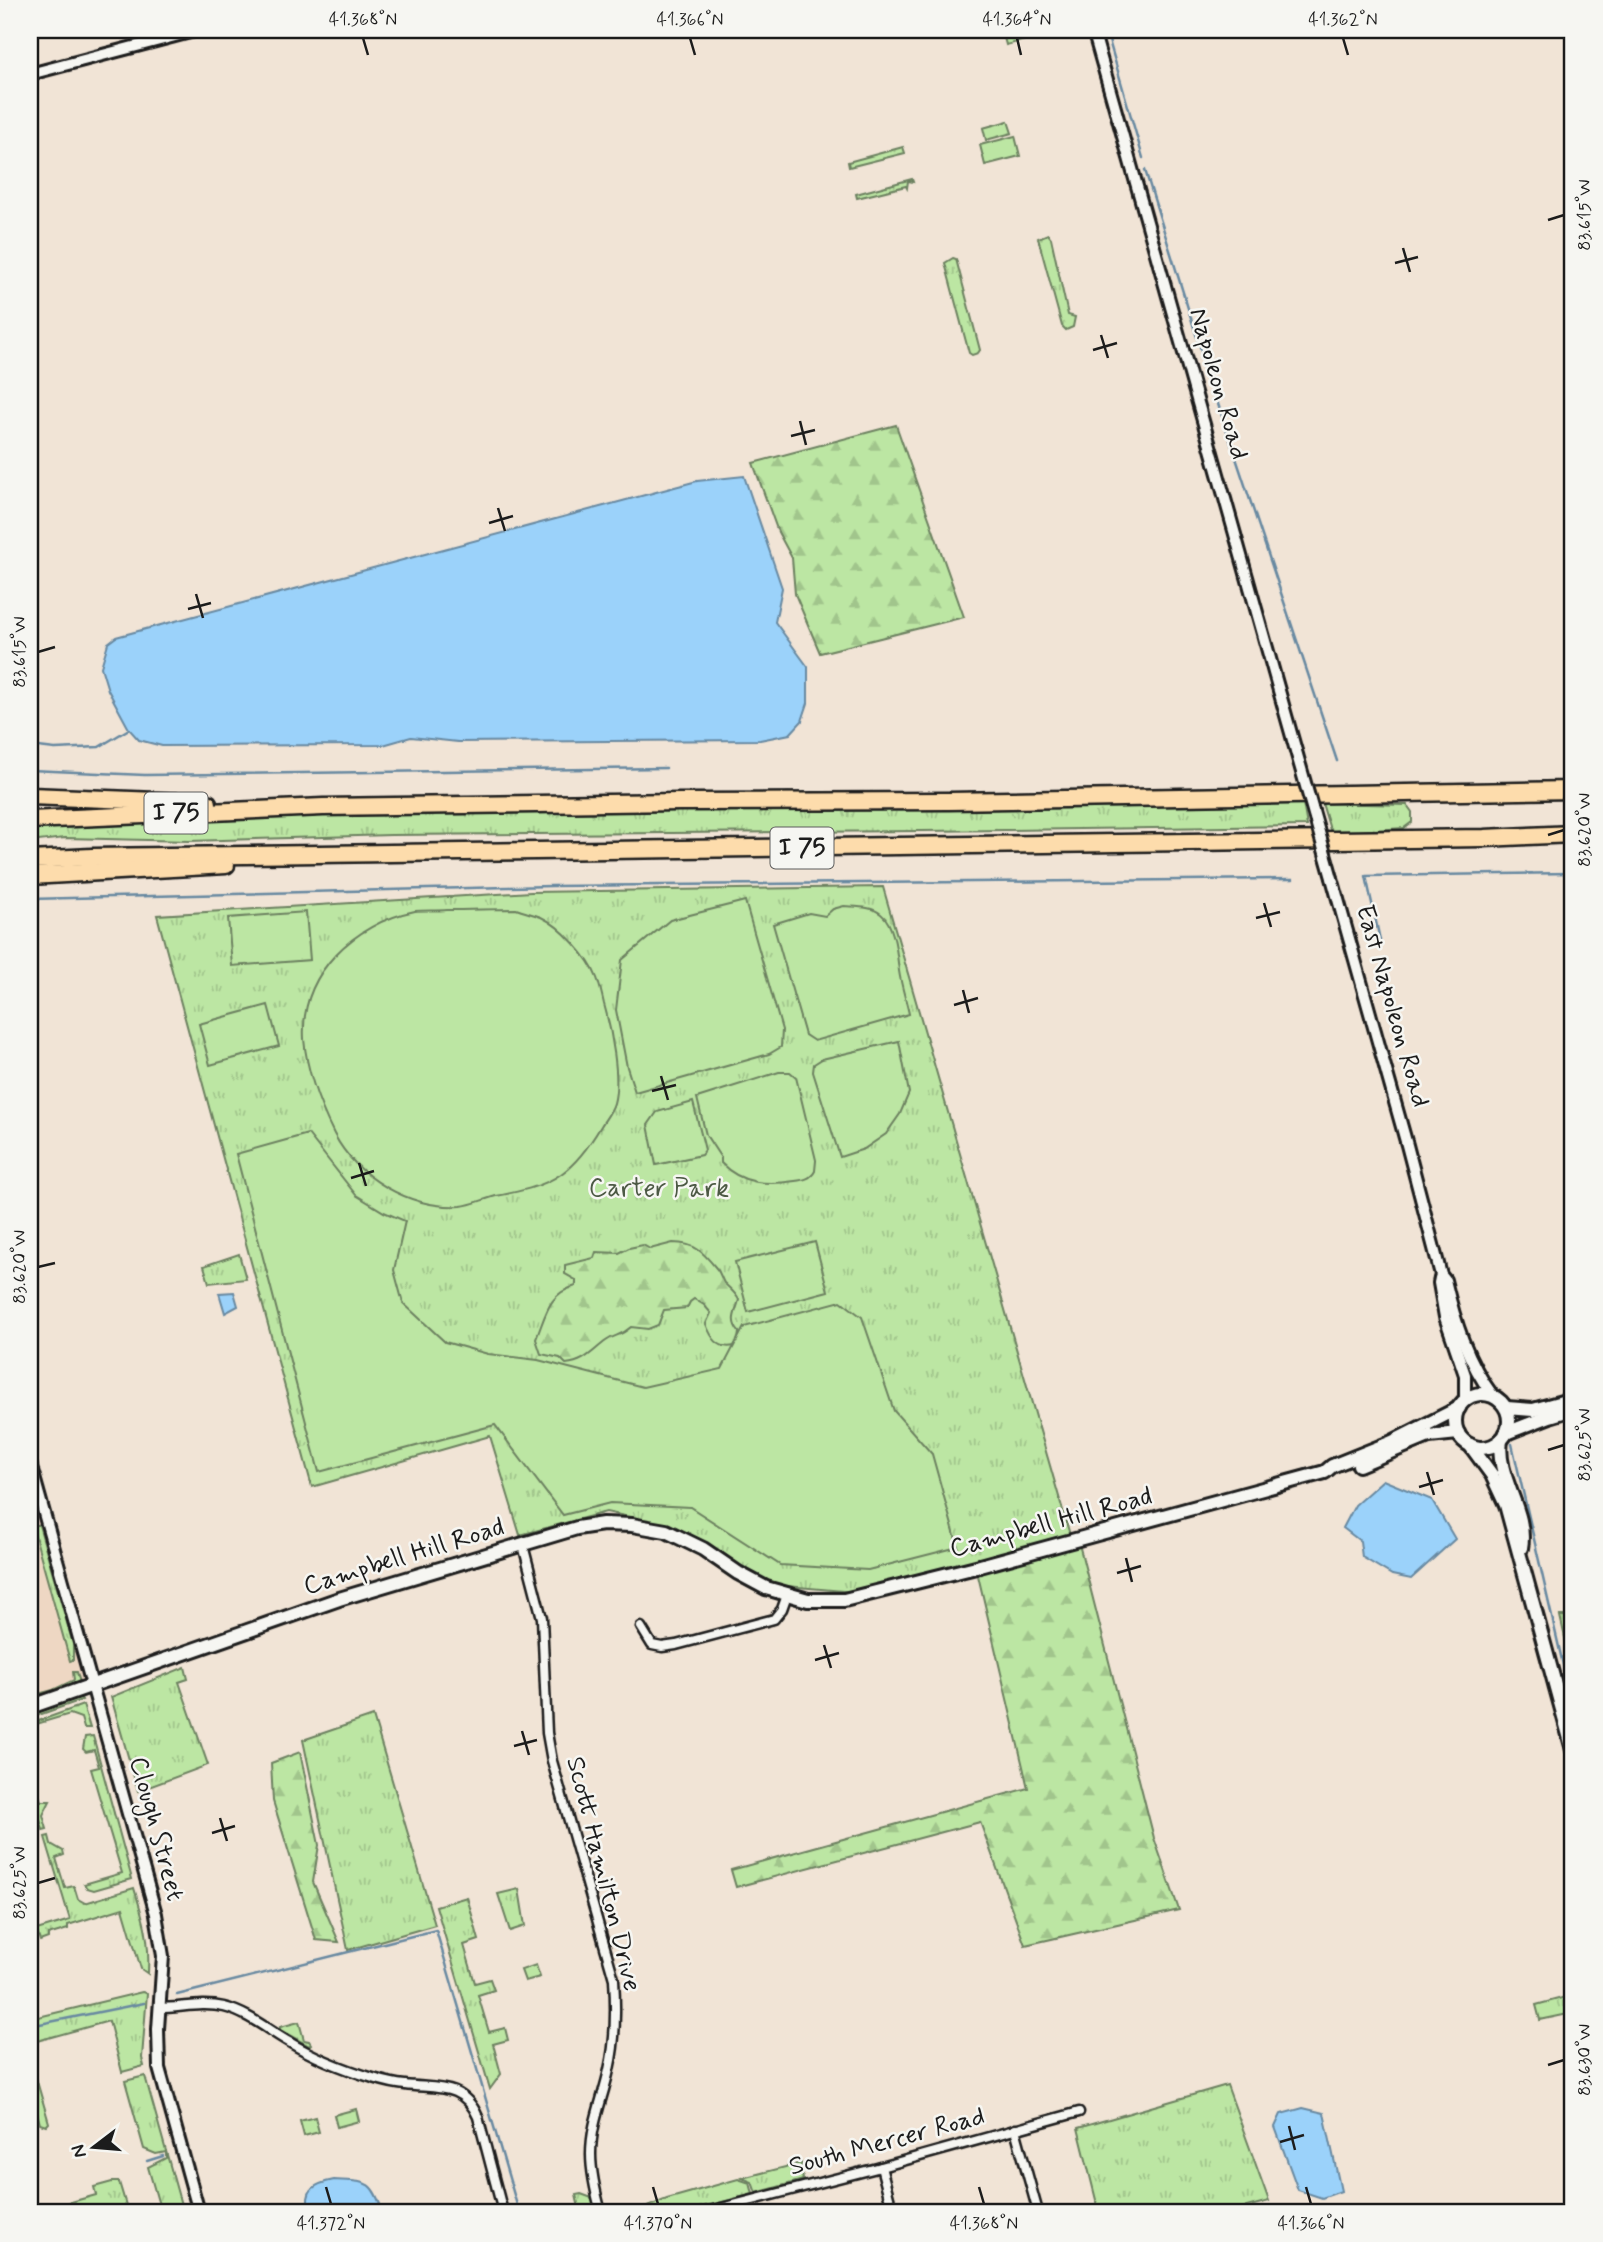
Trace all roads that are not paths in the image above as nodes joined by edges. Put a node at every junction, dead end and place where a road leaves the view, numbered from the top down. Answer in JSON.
{"nodes":[{"id":1,"x":198,"y":30,"type":"edge"},
{"id":2,"x":1093,"y":30,"type":"edge"},
{"id":3,"x":30,"y":74,"type":"edge"},
{"id":4,"x":1296,"y":751,"type":"joint"},
{"id":5,"x":1573,"y":790,"type":"edge"},
{"id":6,"x":30,"y":796,"type":"edge"},
{"id":7,"x":323,"y":807,"type":"junction"},
{"id":8,"x":30,"y":821,"type":"edge"},
{"id":9,"x":1573,"y":834,"type":"edge"},
{"id":10,"x":320,"y":854,"type":"junction"},
{"id":11,"x":30,"y":860,"type":"edge"},
{"id":12,"x":30,"y":876,"type":"edge"},
{"id":13,"x":1441,"y":1275,"type":"junction"},
{"id":14,"x":1493,"y":1396,"type":"junction"},
{"id":15,"x":1573,"y":1399,"type":"edge"},
{"id":16,"x":1462,"y":1405,"type":"junction"},
{"id":17,"x":1507,"y":1408,"type":"junction"},
{"id":18,"x":1573,"y":1409,"type":"edge"},
{"id":19,"x":1458,"y":1433,"type":"junction"},
{"id":20,"x":1504,"y":1436,"type":"junction"},
{"id":21,"x":1470,"y":1445,"type":"junction"},
{"id":22,"x":30,"y":1463,"type":"edge"},
{"id":23,"x":1325,"y":1472,"type":"junction"},
{"id":24,"x":523,"y":1545,"type":"junction"},
{"id":25,"x":1520,"y":1552,"type":"junction"},
{"id":26,"x":787,"y":1595,"type":"junction"},
{"id":27,"x":641,"y":1627,"type":"dead end"},
{"id":28,"x":93,"y":1685,"type":"junction"},
{"id":29,"x":30,"y":1707,"type":"edge"},
{"id":30,"x":1573,"y":1750,"type":"edge"},
{"id":31,"x":159,"y":2008,"type":"junction"},
{"id":32,"x":1079,"y":2112,"type":"dead end"},
{"id":33,"x":1015,"y":2129,"type":"junction"},
{"id":34,"x":881,"y":2167,"type":"junction"},
{"id":35,"x":746,"y":2208,"type":"edge"},
{"id":36,"x":199,"y":2212,"type":"edge"},
{"id":37,"x":503,"y":2212,"type":"edge"},
{"id":38,"x":601,"y":2212,"type":"edge"},
{"id":39,"x":706,"y":2212,"type":"edge"},
{"id":40,"x":893,"y":2212,"type":"edge"},
{"id":41,"x":1038,"y":2212,"type":"edge"}],
"edges":[{"from":1,"to":3,"type":"street"},
{"from":2,"to":4,"type":"street","name":"Napoleon Road"},
{"from":4,"to":13,"type":"street","name":"East Napoleon Road","bridge":true},
{"from":5,"to":7,"type":"highway","number":"I 75"},
{"from":6,"to":7,"type":"highway"},
{"from":7,"to":8,"type":"highway","number":"I 75"},
{"from":9,"to":10,"type":"highway","number":"I 75"},
{"from":10,"to":11,"type":"highway","number":"I 75"},
{"from":10,"to":12,"type":"highway"},
{"from":13,"to":14,"type":"street","name":"East Napoleon Road"},
{"from":13,"to":16,"type":"street","name":"East Napoleon Road"},
{"from":14,"to":16,"type":"main road"},
{"from":14,"to":17,"type":"main road"},
{"from":15,"to":17,"type":"main road"},
{"from":16,"to":19,"type":"main road"},
{"from":16,"to":23,"type":"main road","name":"Campbell Hill Road"},
{"from":17,"to":20,"type":"main road"},
{"from":18,"to":20,"type":"main road"},
{"from":19,"to":21,"type":"main road"},
{"from":19,"to":23,"type":"main road","name":"Campbell Hill Road"},
{"from":20,"to":21,"type":"main road"},
{"from":20,"to":25,"type":"main road"},
{"from":21,"to":25,"type":"main road"},
{"from":22,"to":28,"type":"street","name":"Clough Street"},
{"from":23,"to":26,"type":"main road","name":"Campbell Hill Road"},
{"from":24,"to":26,"type":"main road","name":"Campbell Hill Road"},
{"from":24,"to":28,"type":"main road","name":"Campbell Hill Road"},
{"from":24,"to":38,"type":"street","name":"Scott Hamilton Drive"},
{"from":25,"to":30,"type":"main road"},
{"from":26,"to":27,"type":"street"},
{"from":28,"to":29,"type":"main road","name":"Campbell Hill Road"},
{"from":28,"to":31,"type":"street","name":"Clough Street"},
{"from":31,"to":36,"type":"street","name":"Clough Street"},
{"from":31,"to":37,"type":"street"},
{"from":32,"to":33,"type":"street","name":"South Mercer Road"},
{"from":33,"to":34,"type":"street","name":"South Mercer Road"},
{"from":33,"to":41,"type":"street"},
{"from":34,"to":35,"type":"street","name":"South Mercer Road"},
{"from":34,"to":40,"type":"street"},
{"from":35,"to":39,"type":"street","name":"South Mercer Road"}]}
